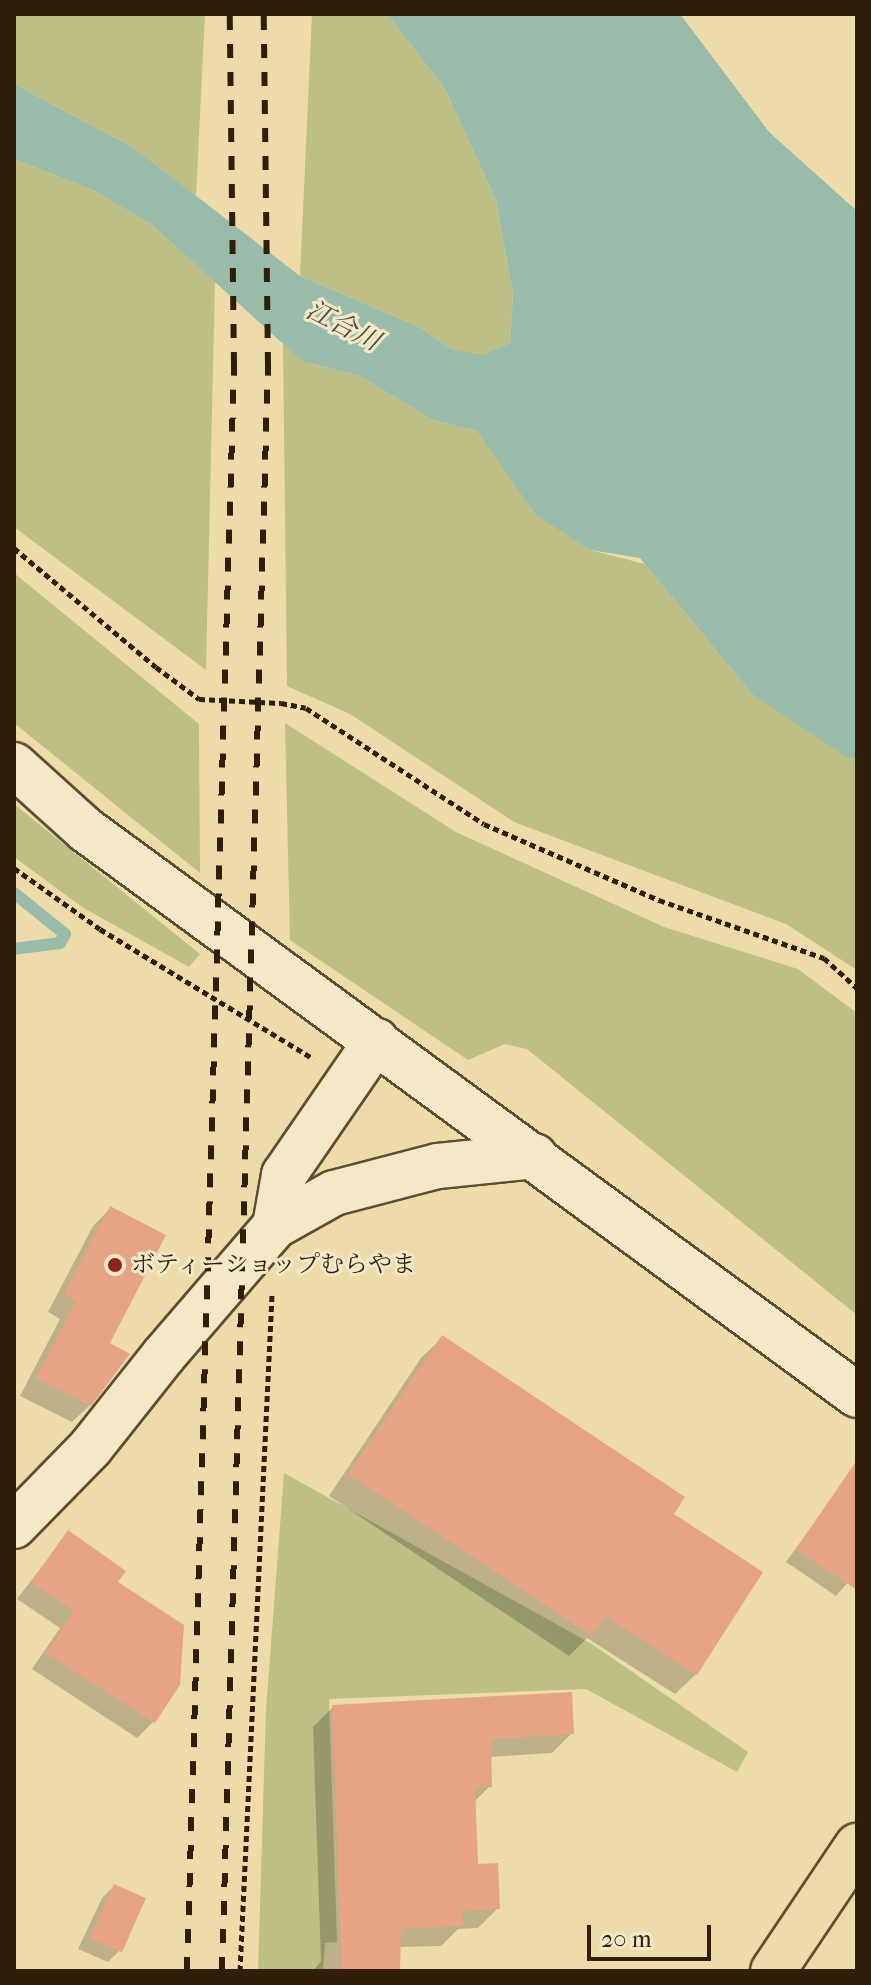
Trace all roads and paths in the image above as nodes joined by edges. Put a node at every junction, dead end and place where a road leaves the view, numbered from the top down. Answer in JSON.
{"nodes":[{"id":1,"x":14,"y":548,"type":"edge"},
{"id":2,"x":14,"y":765,"type":"edge"},
{"id":3,"x":14,"y":868,"type":"edge"},
{"id":4,"x":857,"y":988,"type":"edge"},
{"id":5,"x":376,"y":1041,"type":"junction"},
{"id":6,"x":348,"y":1081,"type":"junction"},
{"id":7,"x":534,"y":1156,"type":"junction"},
{"id":8,"x":275,"y":1226,"type":"junction"},
{"id":9,"x":272,"y":1289,"type":"dead end"},
{"id":10,"x":857,"y":1395,"type":"edge"},
{"id":11,"x":14,"y":1526,"type":"edge"},
{"id":12,"x":857,"y":1846,"type":"edge"},
{"id":13,"x":240,"y":1971,"type":"edge"},
{"id":14,"x":773,"y":1971,"type":"edge"}],
"edges":[{"from":1,"to":4,"type":"path"},
{"from":2,"to":5,"type":"street"},
{"from":3,"to":6,"type":"path"},
{"from":5,"to":6,"type":"street"},
{"from":5,"to":7,"type":"street"},
{"from":6,"to":8,"type":"street"},
{"from":7,"to":8,"type":"street"},
{"from":7,"to":10,"type":"street"},
{"from":8,"to":11,"type":"street"},
{"from":9,"to":13,"type":"path"},
{"from":12,"to":14,"type":"main road"}]}
